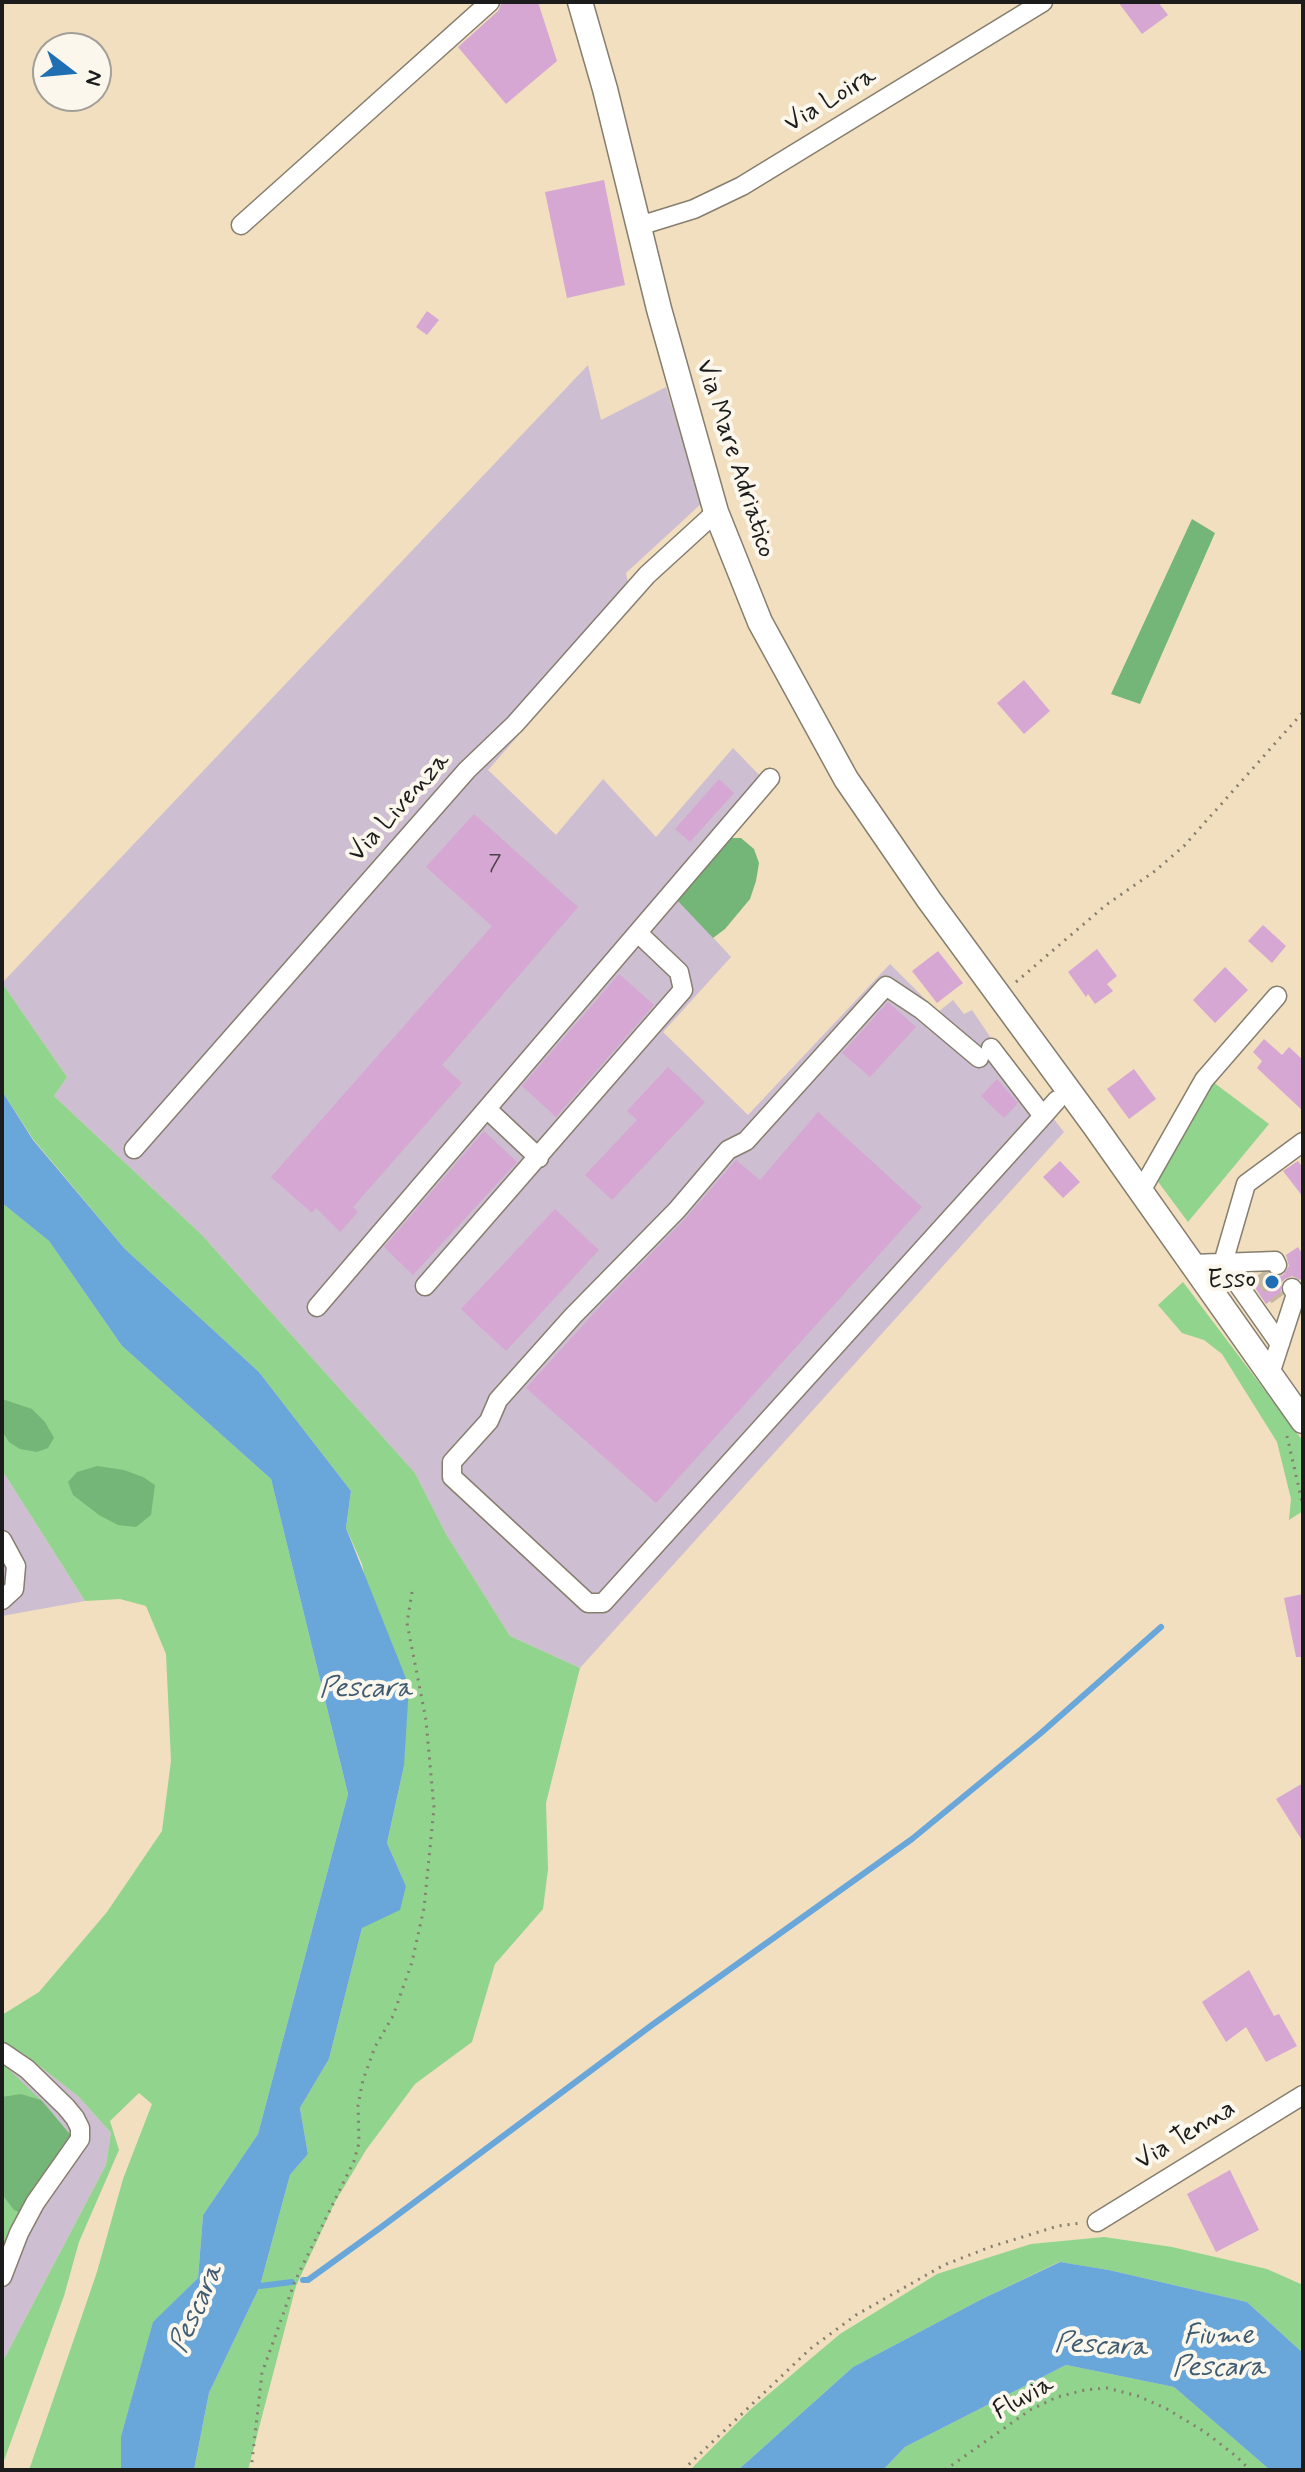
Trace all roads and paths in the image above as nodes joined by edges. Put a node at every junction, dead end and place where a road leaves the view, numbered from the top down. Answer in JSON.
{"nodes":[{"id":1,"x":490,"y":2,"type":"edge"},
{"id":2,"x":580,"y":2,"type":"edge"},
{"id":3,"x":1043,"y":2,"type":"edge"},
{"id":4,"x":241,"y":225,"type":"dead end"},
{"id":5,"x":639,"y":226,"type":"junction"},
{"id":6,"x":716,"y":512,"type":"junction"},
{"id":7,"x":1303,"y":712,"type":"edge"},
{"id":8,"x":770,"y":778,"type":"dead end"},
{"id":9,"x":638,"y":933,"type":"junction"},
{"id":10,"x":983,"y":972,"type":"junction"},
{"id":11,"x":1000,"y":995,"type":"junction"},
{"id":12,"x":1277,"y":996,"type":"dead end"},
{"id":13,"x":1002,"y":1039,"type":"junction"},
{"id":14,"x":1050,"y":1108,"type":"junction"},
{"id":15,"x":487,"y":1109,"type":"junction"},
{"id":16,"x":1094,"y":1125,"type":"junction"},
{"id":17,"x":1303,"y":1142,"type":"edge"},
{"id":18,"x":134,"y":1149,"type":"dead end"},
{"id":19,"x":539,"y":1158,"type":"junction"},
{"id":20,"x":1141,"y":1191,"type":"junction"},
{"id":21,"x":1223,"y":1263,"type":"junction"},
{"id":22,"x":1192,"y":1264,"type":"junction"},
{"id":23,"x":1264,"y":1267,"type":"dead end"},
{"id":24,"x":425,"y":1286,"type":"dead end"},
{"id":25,"x":1285,"y":1293,"type":"tunnel mouth"},
{"id":26,"x":317,"y":1307,"type":"dead end"},
{"id":27,"x":1280,"y":1344,"type":"junction"},
{"id":28,"x":1270,"y":1374,"type":"junction"},
{"id":29,"x":1294,"y":1425,"type":"edge"},
{"id":30,"x":1303,"y":1506,"type":"edge"},
{"id":31,"x":2,"y":1540,"type":"edge"},
{"id":32,"x":413,"y":1586,"type":"dead end"},
{"id":33,"x":2,"y":1600,"type":"edge"},
{"id":34,"x":2,"y":2052,"type":"edge"},
{"id":35,"x":1303,"y":2095,"type":"edge"},
{"id":36,"x":1097,"y":2222,"type":"joint"},
{"id":37,"x":2,"y":2277,"type":"edge"},
{"id":38,"x":251,"y":2470,"type":"edge"},
{"id":39,"x":683,"y":2470,"type":"edge"},
{"id":40,"x":945,"y":2470,"type":"edge"},
{"id":41,"x":1250,"y":2470,"type":"edge"}],
"edges":[{"from":1,"to":4,"type":"street"},
{"from":2,"to":5,"type":"main road","name":"Via Mare Adriatico"},
{"from":3,"to":5,"type":"street","name":"Via Loira"},
{"from":5,"to":6,"type":"main road","name":"Via Mare Adriatico"},
{"from":6,"to":10,"type":"main road","name":"Via Mare Adriatico"},
{"from":6,"to":18,"type":"street","name":"Via Livenza"},
{"from":7,"to":11,"type":"path"},
{"from":8,"to":9,"type":"street"},
{"from":9,"to":15,"type":"street"},
{"from":9,"to":19,"type":"street"},
{"from":10,"to":11,"type":"main road","name":"Via Mare Adriatico"},
{"from":10,"to":13,"type":"main road","name":"Via Mare Adriatico"},
{"from":11,"to":13,"type":"main road","name":"Via Mare Adriatico"},
{"from":12,"to":20,"type":"street"},
{"from":13,"to":14,"type":"main road","name":"Via Mare Adriatico"},
{"from":13,"to":14,"type":"street"},
{"from":13,"to":16,"type":"main road","name":"Via Mare Adriatico"},
{"from":14,"to":16,"type":"main road","name":"Via Mare Adriatico"},
{"from":15,"to":19,"type":"street"},
{"from":15,"to":26,"type":"street"},
{"from":16,"to":20,"type":"main road","name":"Via Mare Adriatico"},
{"from":17,"to":21,"type":"street"},
{"from":19,"to":24,"type":"street"},
{"from":20,"to":22,"type":"main road","name":"Via Mare Adriatico"},
{"from":21,"to":22,"type":"street"},
{"from":21,"to":23,"type":"street"},
{"from":21,"to":27,"type":"street"},
{"from":22,"to":28,"type":"main road","name":"Via Mare Adriatico"},
{"from":25,"to":27,"type":"street"},
{"from":27,"to":28,"type":"street"},
{"from":28,"to":29,"type":"main road","name":"Via Mare Adriatico"},
{"from":29,"to":30,"type":"path"},
{"from":31,"to":33,"type":"street"},
{"from":32,"to":38,"type":"path"},
{"from":34,"to":37,"type":"street"},
{"from":35,"to":36,"type":"street","name":"Via Tenna"},
{"from":36,"to":39,"type":"path"},
{"from":40,"to":41,"type":"path","name":"Fluvia"}]}
